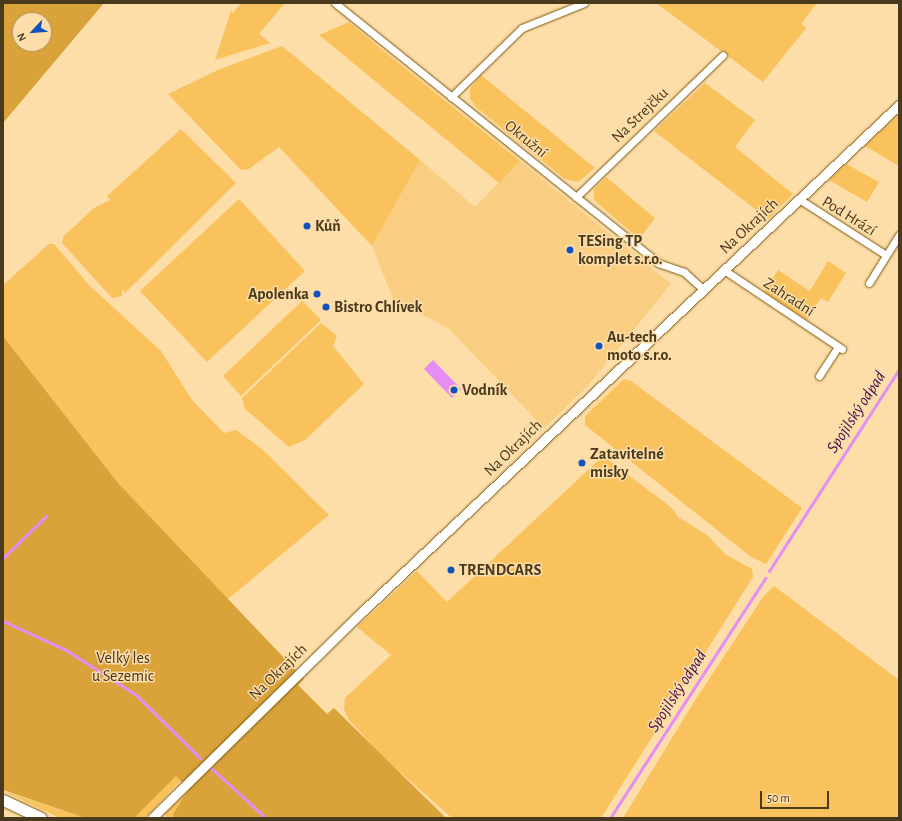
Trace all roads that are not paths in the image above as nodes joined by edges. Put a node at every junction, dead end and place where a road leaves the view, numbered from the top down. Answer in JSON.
{"nodes":[{"id":1,"x":335,"y":3,"type":"edge"},
{"id":2,"x":584,"y":3,"type":"edge"},
{"id":3,"x":723,"y":55,"type":"dead end"},
{"id":4,"x":451,"y":97,"type":"junction"},
{"id":5,"x":899,"y":105,"type":"edge"},
{"id":6,"x":576,"y":197,"type":"junction"},
{"id":7,"x":799,"y":199,"type":"junction"},
{"id":8,"x":899,"y":235,"type":"edge"},
{"id":9,"x":886,"y":255,"type":"junction"},
{"id":10,"x":724,"y":270,"type":"junction"},
{"id":11,"x":869,"y":282,"type":"dead end"},
{"id":12,"x":703,"y":289,"type":"junction"},
{"id":13,"x":819,"y":376,"type":"dead end"},
{"id":14,"x":3,"y":800,"type":"edge"},
{"id":15,"x":41,"y":818,"type":"edge"},
{"id":16,"x":152,"y":818,"type":"edge"}],
"edges":[{"from":1,"to":4,"type":"street","name":"Okružní"},
{"from":2,"to":4,"type":"street"},
{"from":3,"to":6,"type":"street","name":"Na Strejčku"},
{"from":4,"to":6,"type":"street","name":"Okružní"},
{"from":5,"to":7,"type":"street","name":"Na Okrajích"},
{"from":6,"to":12,"type":"street","name":"Okružní"},
{"from":7,"to":9,"type":"street","name":"Pod Hrází"},
{"from":7,"to":10,"type":"street","name":"Na Okrajích"},
{"from":8,"to":9,"type":"street","name":"Pod Hrází"},
{"from":9,"to":11,"type":"street","name":"Pod Hrází"},
{"from":10,"to":12,"type":"street","name":"Na Okrajích"},
{"from":10,"to":13,"type":"street","name":"Zahradní"},
{"from":12,"to":16,"type":"street","name":"Na Okrajích"},
{"from":14,"to":15,"type":"main road"}]}
